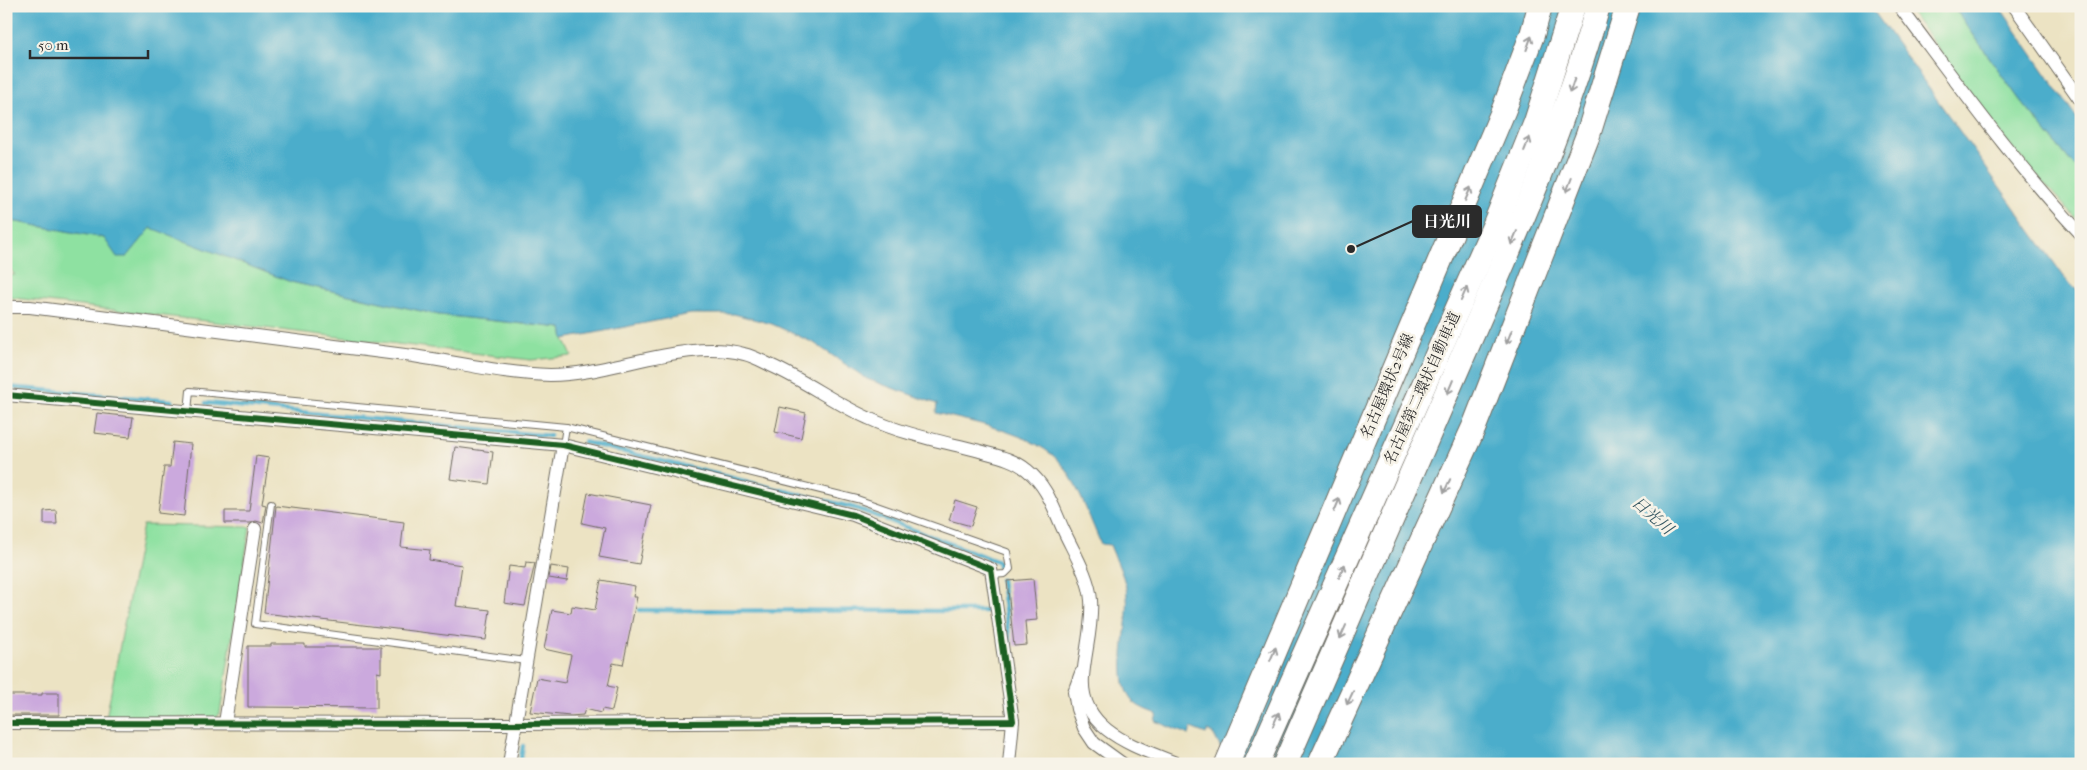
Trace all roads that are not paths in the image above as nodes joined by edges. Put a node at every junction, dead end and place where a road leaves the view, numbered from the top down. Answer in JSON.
{"nodes":[{"id":1,"x":1540,"y":6,"type":"edge"},
{"id":2,"x":1573,"y":6,"type":"edge"},
{"id":3,"x":1598,"y":6,"type":"edge"},
{"id":4,"x":1628,"y":6,"type":"edge"},
{"id":5,"x":1899,"y":6,"type":"edge"},
{"id":6,"x":2014,"y":6,"type":"edge"},
{"id":7,"x":2081,"y":101,"type":"edge"},
{"id":8,"x":2081,"y":234,"type":"edge"},
{"id":9,"x":6,"y":306,"type":"edge"},
{"id":10,"x":6,"y":395,"type":"edge"},
{"id":11,"x":188,"y":411,"type":"junction"},
{"id":12,"x":566,"y":426,"type":"junction"},
{"id":13,"x":563,"y":445,"type":"junction"},
{"id":14,"x":271,"y":504,"type":"dead end"},
{"id":15,"x":255,"y":529,"type":"dead end"},
{"id":16,"x":992,"y":575,"type":"junction"},
{"id":17,"x":526,"y":661,"type":"junction"},
{"id":18,"x":1084,"y":665,"type":"junction"},
{"id":19,"x":1013,"y":721,"type":"junction"},
{"id":20,"x":6,"y":723,"type":"edge"},
{"id":21,"x":224,"y":723,"type":"junction"},
{"id":22,"x":515,"y":724,"type":"junction"},
{"id":23,"x":509,"y":764,"type":"edge"},
{"id":24,"x":1009,"y":764,"type":"edge"},
{"id":25,"x":1123,"y":764,"type":"edge"},
{"id":26,"x":1178,"y":764,"type":"edge"},
{"id":27,"x":1227,"y":764,"type":"edge"},
{"id":28,"x":1256,"y":764,"type":"edge"},
{"id":29,"x":1285,"y":764,"type":"edge"},
{"id":30,"x":1320,"y":764,"type":"edge"}],
"edges":[{"from":27,"to":1,"type":"highway","name":"名古屋環状2号線","one_way":true},
{"from":28,"to":2,"type":"highway","name":"名古屋第二環状自動車道","one_way":true},
{"from":3,"to":29,"type":"highway","name":"名古屋第二環状自動車道","one_way":true},
{"from":4,"to":30,"type":"highway","one_way":true},
{"from":5,"to":8,"type":"street"},
{"from":6,"to":7,"type":"street"},
{"from":9,"to":18,"type":"street"},
{"from":10,"to":11,"type":"street"},
{"from":11,"to":12,"type":"lane"},
{"from":11,"to":13,"type":"street"},
{"from":12,"to":13,"type":"lane"},
{"from":12,"to":16,"type":"lane"},
{"from":13,"to":16,"type":"street"},
{"from":13,"to":17,"type":"street"},
{"from":14,"to":17,"type":"lane"},
{"from":15,"to":21,"type":"street"},
{"from":16,"to":19,"type":"street"},
{"from":17,"to":22,"type":"street"},
{"from":18,"to":25,"type":"street"},
{"from":18,"to":26,"type":"street"},
{"from":19,"to":22,"type":"street"},
{"from":19,"to":24,"type":"street"},
{"from":20,"to":21,"type":"street"},
{"from":21,"to":22,"type":"street"},
{"from":22,"to":23,"type":"street"}]}
